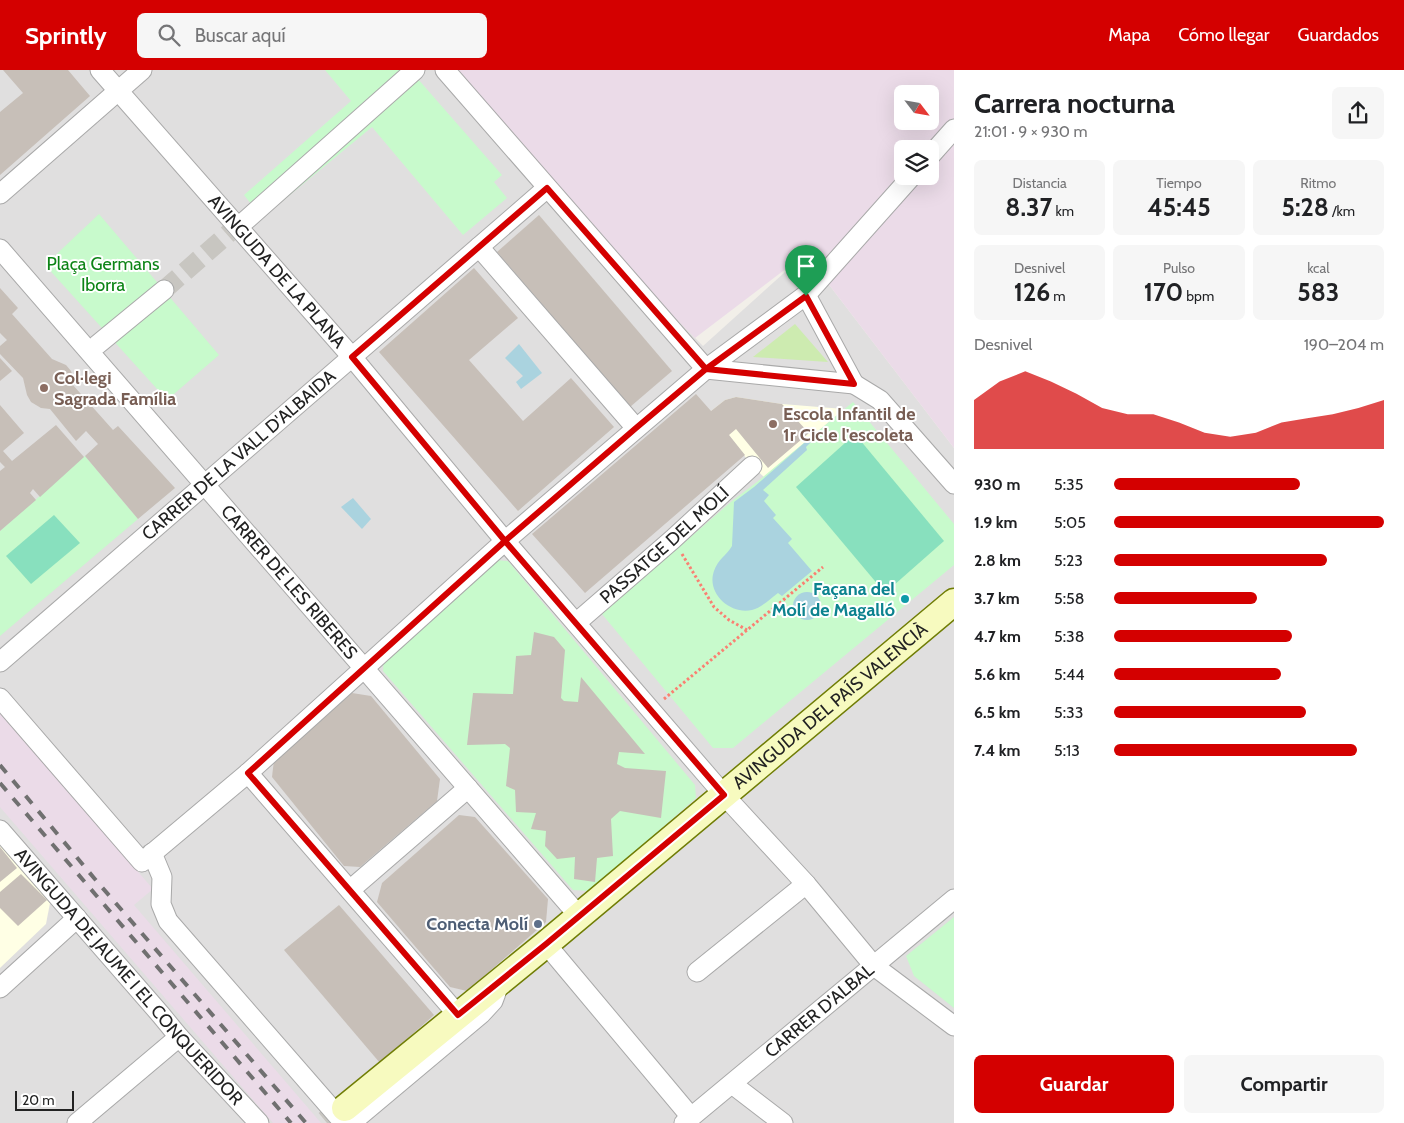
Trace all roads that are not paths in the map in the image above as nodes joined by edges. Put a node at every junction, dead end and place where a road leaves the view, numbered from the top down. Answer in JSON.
{"nodes":[{"id":1,"x":100,"y":70,"type":"edge"},
{"id":2,"x":142,"y":70,"type":"edge"},
{"id":3,"x":415,"y":70,"type":"edge"},
{"id":4,"x":445,"y":70,"type":"edge"},
{"id":5,"x":118,"y":91,"type":"junction"},
{"id":6,"x":954,"y":130,"type":"edge"},
{"id":7,"x":939,"y":146,"type":"edge"},
{"id":8,"x":904,"y":185,"type":"edge"},
{"id":9,"x":547,"y":188,"type":"junction"},
{"id":10,"x":0,"y":194,"type":"edge"},
{"id":11,"x":245,"y":220,"type":"tunnel mouth"},
{"id":12,"x":479,"y":247,"type":"junction"},
{"id":13,"x":0,"y":249,"type":"edge"},
{"id":14,"x":164,"y":290,"type":"tunnel mouth"},
{"id":15,"x":806,"y":296,"type":"junction"},
{"id":16,"x":98,"y":346,"type":"dead end"},
{"id":17,"x":352,"y":357,"type":"junction"},
{"id":18,"x":706,"y":369,"type":"junction"},
{"id":19,"x":854,"y":384,"type":"junction"},
{"id":20,"x":636,"y":428,"type":"junction"},
{"id":21,"x":752,"y":466,"type":"dead end"},
{"id":22,"x":954,"y":484,"type":"edge"},
{"id":23,"x":205,"y":485,"type":"junction"},
{"id":24,"x":505,"y":541,"type":"junction"},
{"id":25,"x":954,"y":602,"type":"edge"},
{"id":26,"x":576,"y":623,"type":"junction"},
{"id":27,"x":0,"y":662,"type":"edge"},
{"id":28,"x":365,"y":669,"type":"junction"},
{"id":29,"x":0,"y":698,"type":"edge"},
{"id":30,"x":248,"y":773,"type":"junction"},
{"id":31,"x":468,"y":788,"type":"junction"},
{"id":32,"x":724,"y":795,"type":"junction"},
{"id":33,"x":0,"y":830,"type":"edge"},
{"id":34,"x":147,"y":858,"type":"junction"},
{"id":35,"x":806,"y":884,"type":"junction"},
{"id":36,"x":350,"y":890,"type":"junction"},
{"id":37,"x":954,"y":898,"type":"edge"},
{"id":38,"x":579,"y":916,"type":"junction"},
{"id":39,"x":77,"y":918,"type":"junction"},
{"id":40,"x":546,"y":944,"type":"junction"},
{"id":41,"x":874,"y":966,"type":"junction"},
{"id":42,"x":697,"y":972,"type":"dead end"},
{"id":43,"x":499,"y":982,"type":"junction"},
{"id":44,"x":0,"y":988,"type":"edge"},
{"id":45,"x":458,"y":1015,"type":"junction"},
{"id":46,"x":954,"y":1026,"type":"edge"},
{"id":47,"x":179,"y":1037,"type":"junction"},
{"id":48,"x":732,"y":1084,"type":"junction"},
{"id":49,"x":347,"y":1118,"type":"edge"},
{"id":50,"x":688,"y":1120,"type":"edge"},
{"id":51,"x":77,"y":1123,"type":"edge"},
{"id":52,"x":259,"y":1123,"type":"edge"},
{"id":53,"x":783,"y":1123,"type":"edge"}],
"edges":[{"from":1,"to":5,"type":"street","name":"AVINGUDA DE LA PLANA"},
{"from":2,"to":5,"type":"street"},
{"from":3,"to":11,"type":"street"},
{"from":4,"to":9,"type":"street"},
{"from":5,"to":10,"type":"street"},
{"from":5,"to":17,"type":"street","name":"AVINGUDA DE LA PLANA"},
{"from":6,"to":7,"type":"street"},
{"from":8,"to":15,"type":"street"},
{"from":9,"to":12,"type":"street","name":"CARRER DE LA VALL D'ALBAIDA"},
{"from":9,"to":18,"type":"street"},
{"from":12,"to":17,"type":"street","name":"CARRER DE LA VALL D'ALBAIDA"},
{"from":12,"to":20,"type":"street"},
{"from":13,"to":23,"type":"street","name":"CARRER DE LES RIBERES"},
{"from":14,"to":16,"type":"street"},
{"from":15,"to":18,"type":"street"},
{"from":15,"to":19,"type":"street"},
{"from":17,"to":23,"type":"street","name":"CARRER DE LA VALL D'ALBAIDA"},
{"from":17,"to":24,"type":"street","name":"AVINGUDA DE LA PLANA"},
{"from":18,"to":19,"type":"street"},
{"from":18,"to":20,"type":"street"},
{"from":19,"to":22,"type":"street"},
{"from":20,"to":24,"type":"street"},
{"from":21,"to":26,"type":"street","name":"PASSATGE DEL MOLÍ"},
{"from":23,"to":27,"type":"street","name":"CARRER DE LA VALL D'ALBAIDA"},
{"from":23,"to":28,"type":"street","name":"CARRER DE LES RIBERES"},
{"from":24,"to":26,"type":"street","name":"AVINGUDA DE LA PLANA"},
{"from":24,"to":28,"type":"street"},
{"from":25,"to":32,"type":"street","name":"AVINGUDA DEL PAÍS VALENCIÀ"},
{"from":26,"to":32,"type":"street","name":"AVINGUDA DE LA PLANA"},
{"from":28,"to":30,"type":"street"},
{"from":28,"to":31,"type":"street","name":"CARRER DE LES RIBERES"},
{"from":29,"to":34,"type":"street"},
{"from":30,"to":34,"type":"street"},
{"from":30,"to":36,"type":"street"},
{"from":31,"to":36,"type":"street"},
{"from":31,"to":38,"type":"street","name":"CARRER DE LES RIBERES"},
{"from":32,"to":35,"type":"street","name":"AVINGUDA DE LA PLANA"},
{"from":32,"to":38,"type":"street","name":"AVINGUDA DEL PAÍS VALENCIÀ"},
{"from":33,"to":39,"type":"street","name":"AVINGUDA DE JAUME I EL CONQUERIDOR"},
{"from":34,"to":49,"type":"street"},
{"from":35,"to":41,"type":"street","name":"AVINGUDA DE LA PLANA"},
{"from":35,"to":42,"type":"street"},
{"from":36,"to":45,"type":"street"},
{"from":37,"to":41,"type":"street","name":"CARRER D'ALBAL"},
{"from":38,"to":40,"type":"street","name":"AVINGUDA DEL PAÍS VALENCIÀ"},
{"from":39,"to":44,"type":"street"},
{"from":39,"to":47,"type":"street","name":"AVINGUDA DE JAUME I EL CONQUERIDOR"},
{"from":40,"to":43,"type":"street","name":"AVINGUDA DEL PAÍS VALENCIÀ"},
{"from":40,"to":50,"type":"street"},
{"from":41,"to":46,"type":"street","name":"AVINGUDA DE LA PLANA"},
{"from":41,"to":48,"type":"street","name":"CARRER D'ALBAL"},
{"from":43,"to":45,"type":"street","name":"AVINGUDA DEL PAÍS VALENCIÀ"},
{"from":43,"to":49,"type":"street","name":"AVINGUDA DEL PAÍS VALENCIÀ"},
{"from":45,"to":49,"type":"street","name":"AVINGUDA DEL PAÍS VALENCIÀ"},
{"from":47,"to":51,"type":"street"},
{"from":47,"to":52,"type":"street","name":"AVINGUDA DE JAUME I EL CONQUERIDOR"},
{"from":48,"to":50,"type":"street","name":"CARRER D'ALBAL"},
{"from":48,"to":53,"type":"street"}]}
